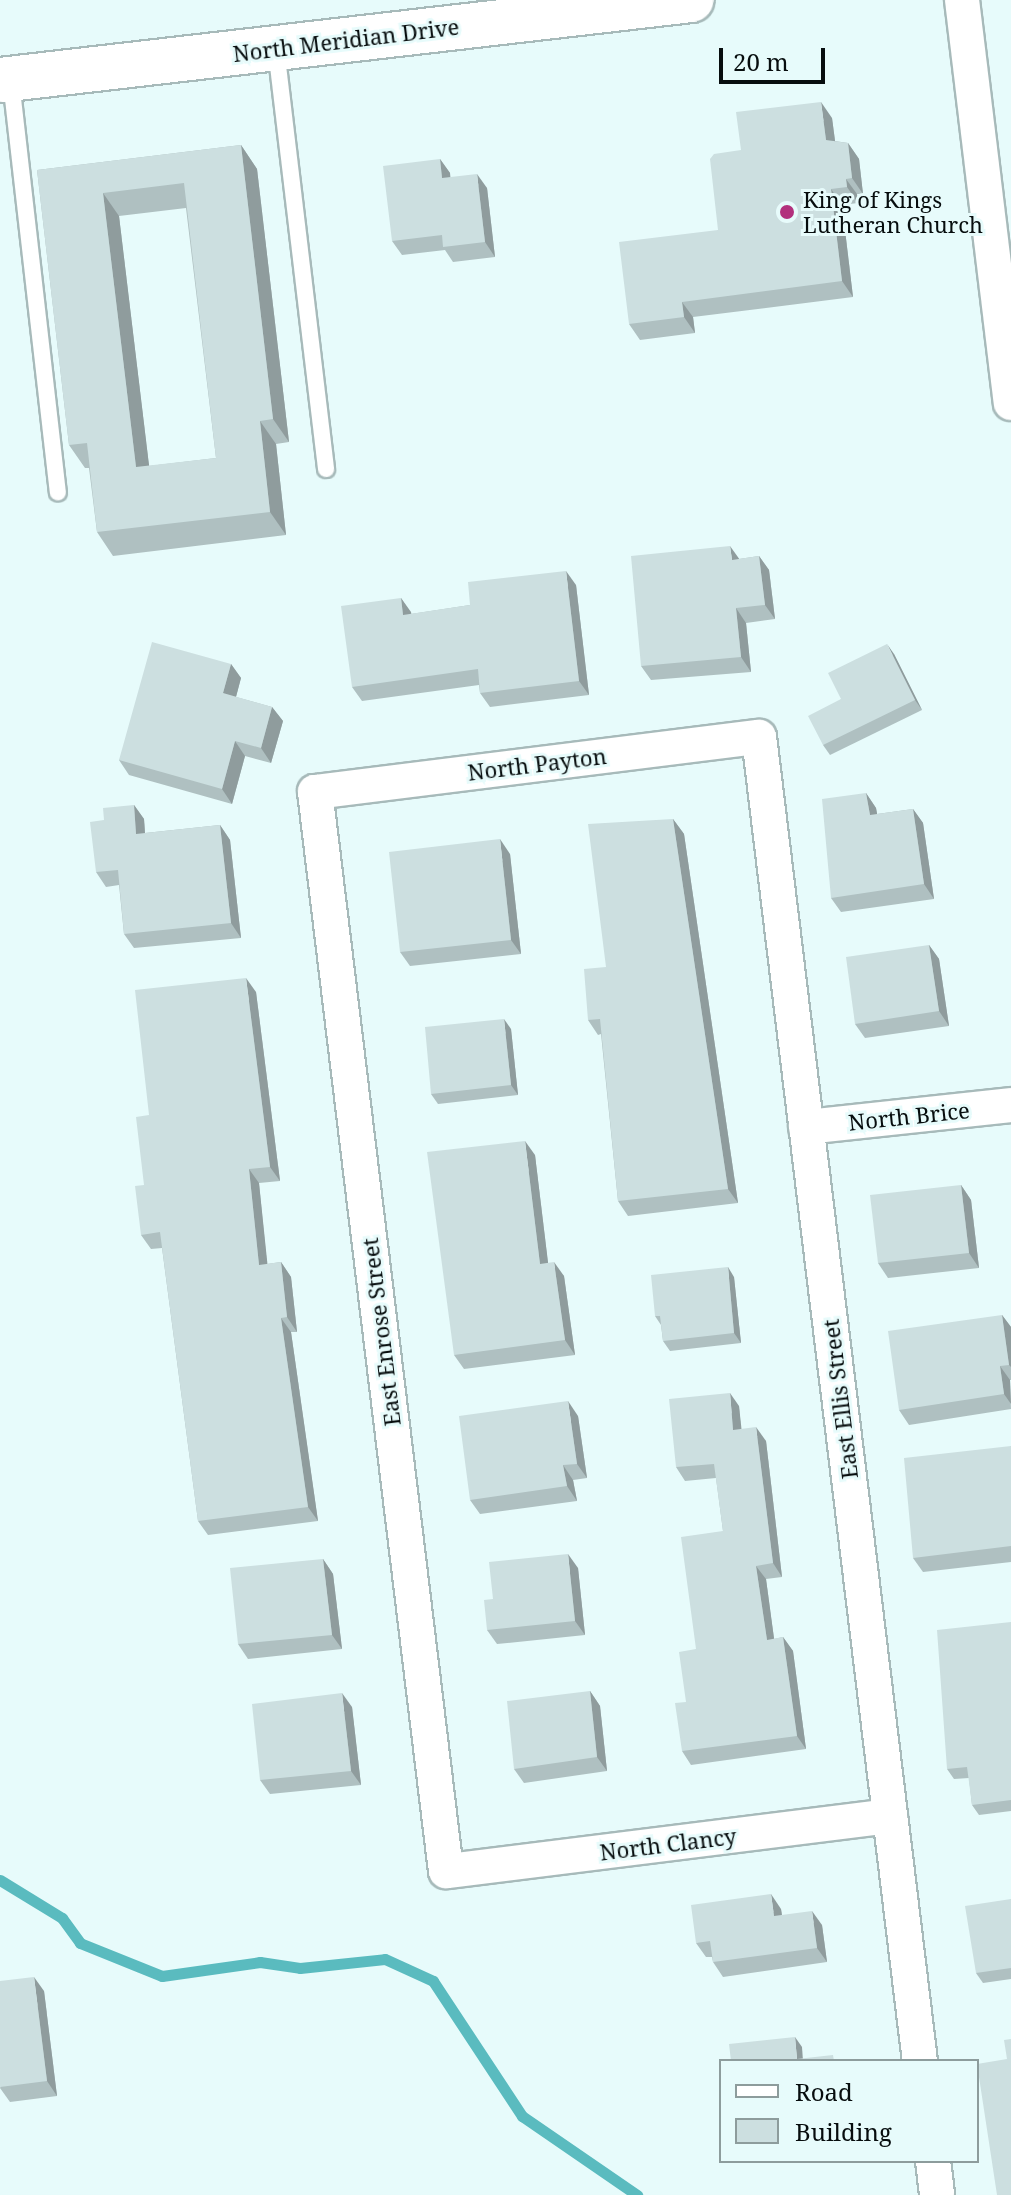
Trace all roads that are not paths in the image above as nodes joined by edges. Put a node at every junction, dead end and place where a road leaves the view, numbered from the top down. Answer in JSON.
{"nodes":[{"id":1,"x":691,"y":0,"type":"edge"},
{"id":2,"x":962,"y":0,"type":"edge"},
{"id":3,"x":276,"y":48,"type":"junction"},
{"id":4,"x":6,"y":80,"type":"edge"},
{"id":5,"x":1011,"y":403,"type":"edge"},
{"id":6,"x":326,"y":469,"type":"dead end"},
{"id":7,"x":58,"y":492,"type":"dead end"},
{"id":8,"x":759,"y":737,"type":"joint"},
{"id":9,"x":315,"y":792,"type":"joint"},
{"id":10,"x":1011,"y":1105,"type":"edge"},
{"id":11,"x":806,"y":1127,"type":"junction"},
{"id":12,"x":890,"y":1816,"type":"junction"},
{"id":13,"x":446,"y":1871,"type":"joint"},
{"id":14,"x":920,"y":2059,"type":"edge"},
{"id":15,"x":933,"y":2163,"type":"edge"},
{"id":16,"x":937,"y":2195,"type":"edge"}],
"edges":[{"from":1,"to":3,"type":"street","name":"North Meridian Drive"},
{"from":2,"to":5,"type":"street"},
{"from":3,"to":4,"type":"street","name":"North Meridian Drive"},
{"from":3,"to":6,"type":"lane"},
{"from":4,"to":7,"type":"lane"},
{"from":8,"to":9,"type":"street","name":"North Payton"},
{"from":8,"to":11,"type":"street","name":"East Ellis Street"},
{"from":9,"to":13,"type":"street","name":"East Enrose Street"},
{"from":10,"to":11,"type":"street","name":"North Brice"},
{"from":11,"to":12,"type":"street","name":"East Ellis Street"},
{"from":12,"to":13,"type":"street","name":"North Clancy"},
{"from":12,"to":14,"type":"street","name":"East Ellis Street"},
{"from":15,"to":16,"type":"street"}]}
